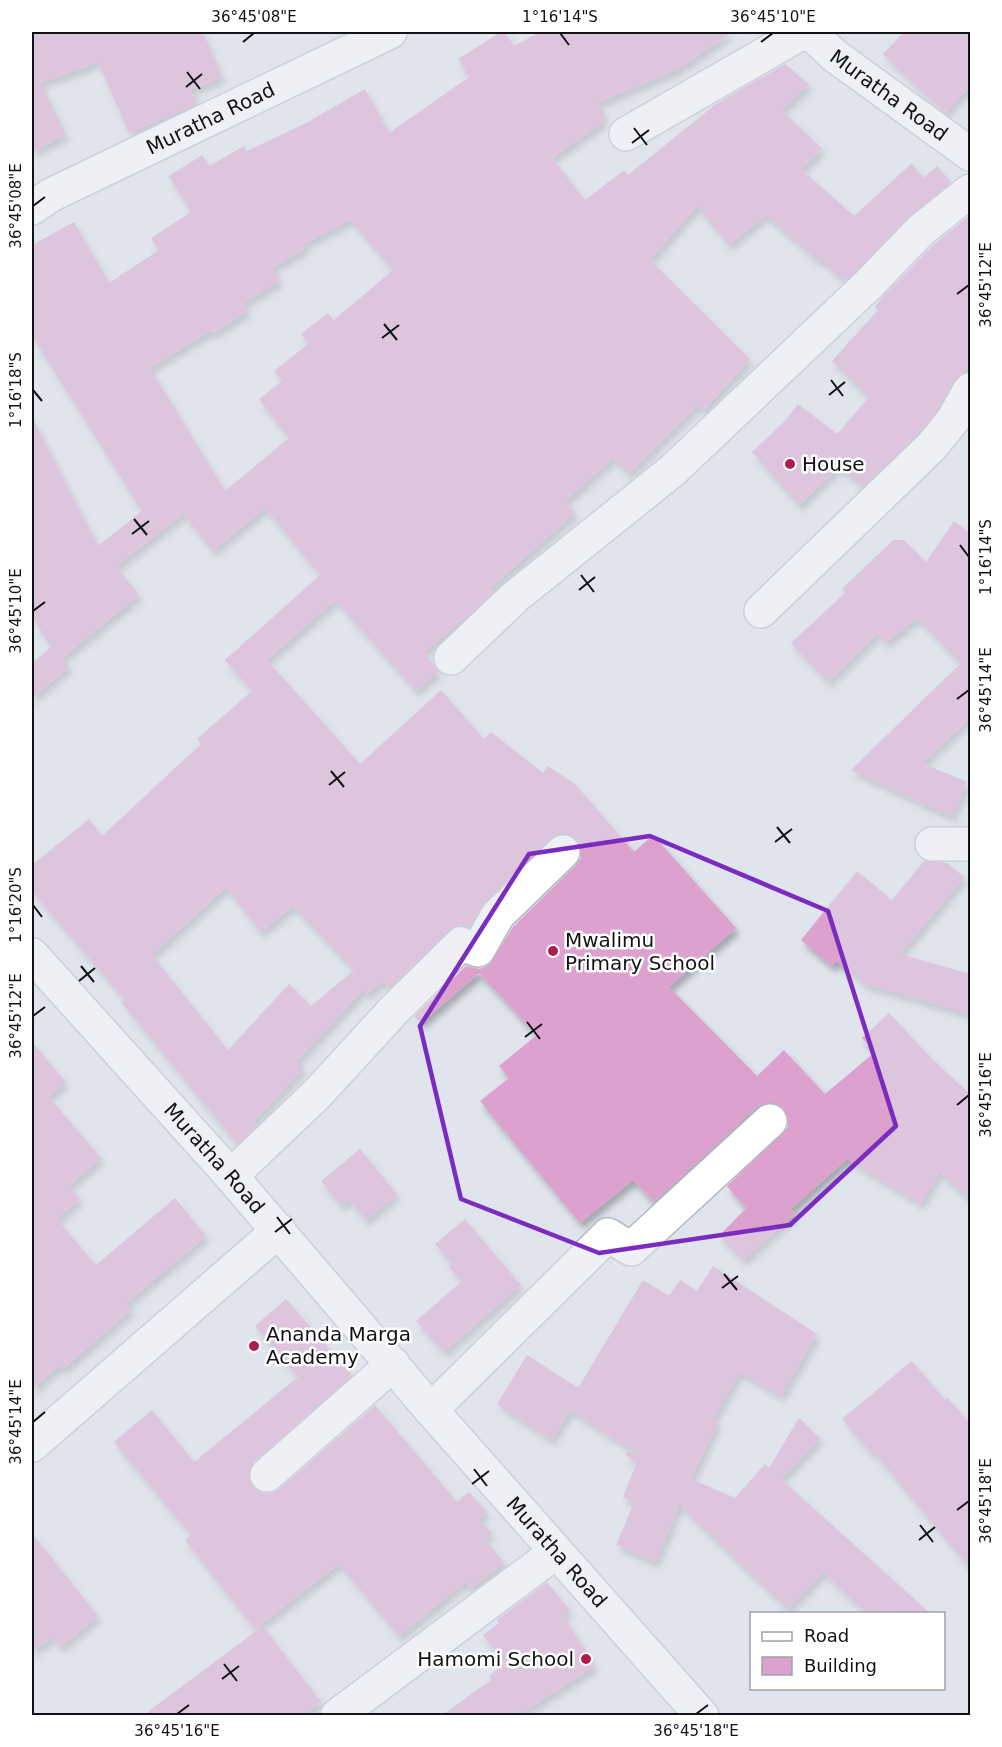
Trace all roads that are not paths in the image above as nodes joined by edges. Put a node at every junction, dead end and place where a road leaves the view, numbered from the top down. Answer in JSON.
{"nodes":[{"id":1,"x":390,"y":32,"type":"edge"},
{"id":2,"x":803,"y":32,"type":"edge"},
{"id":3,"x":809,"y":32,"type":"edge"},
{"id":4,"x":626,"y":134,"type":"dead end"},
{"id":5,"x":970,"y":154,"type":"edge"},
{"id":6,"x":970,"y":191,"type":"edge"},
{"id":7,"x":32,"y":208,"type":"edge"},
{"id":8,"x":970,"y":390,"type":"edge"},
{"id":9,"x":761,"y":611,"type":"dead end"},
{"id":10,"x":451,"y":658,"type":"dead end"},
{"id":11,"x":932,"y":843,"type":"dead end"},
{"id":12,"x":970,"y":844,"type":"edge"},
{"id":13,"x":563,"y":852,"type":"dead end"},
{"id":14,"x":32,"y":955,"type":"edge"},
{"id":15,"x":770,"y":1121,"type":"dead end"},
{"id":16,"x":231,"y":1176,"type":"junction"},
{"id":17,"x":279,"y":1230,"type":"junction"},
{"id":18,"x":393,"y":1364,"type":"junction"},
{"id":19,"x":431,"y":1410,"type":"junction"},
{"id":20,"x":32,"y":1445,"type":"edge"},
{"id":21,"x":267,"y":1476,"type":"dead end"},
{"id":22,"x":556,"y":1552,"type":"junction"},
{"id":23,"x":337,"y":1716,"type":"edge"},
{"id":24,"x":702,"y":1716,"type":"edge"}],
"edges":[{"from":1,"to":7,"type":"street","name":"Muratha Road"},
{"from":2,"to":4,"type":"street"},
{"from":3,"to":5,"type":"street","name":"Muratha Road"},
{"from":6,"to":10,"type":"street"},
{"from":8,"to":9,"type":"street"},
{"from":11,"to":12,"type":"street"},
{"from":13,"to":16,"type":"street"},
{"from":14,"to":16,"type":"street","name":"Muratha Road"},
{"from":15,"to":19,"type":"street"},
{"from":16,"to":17,"type":"street","name":"Muratha Road"},
{"from":17,"to":18,"type":"street","name":"Muratha Road"},
{"from":17,"to":20,"type":"street"},
{"from":18,"to":19,"type":"street","name":"Muratha Road"},
{"from":18,"to":21,"type":"street"},
{"from":19,"to":22,"type":"street","name":"Muratha Road"},
{"from":22,"to":23,"type":"street"},
{"from":22,"to":24,"type":"street","name":"Muratha Road"}]}
